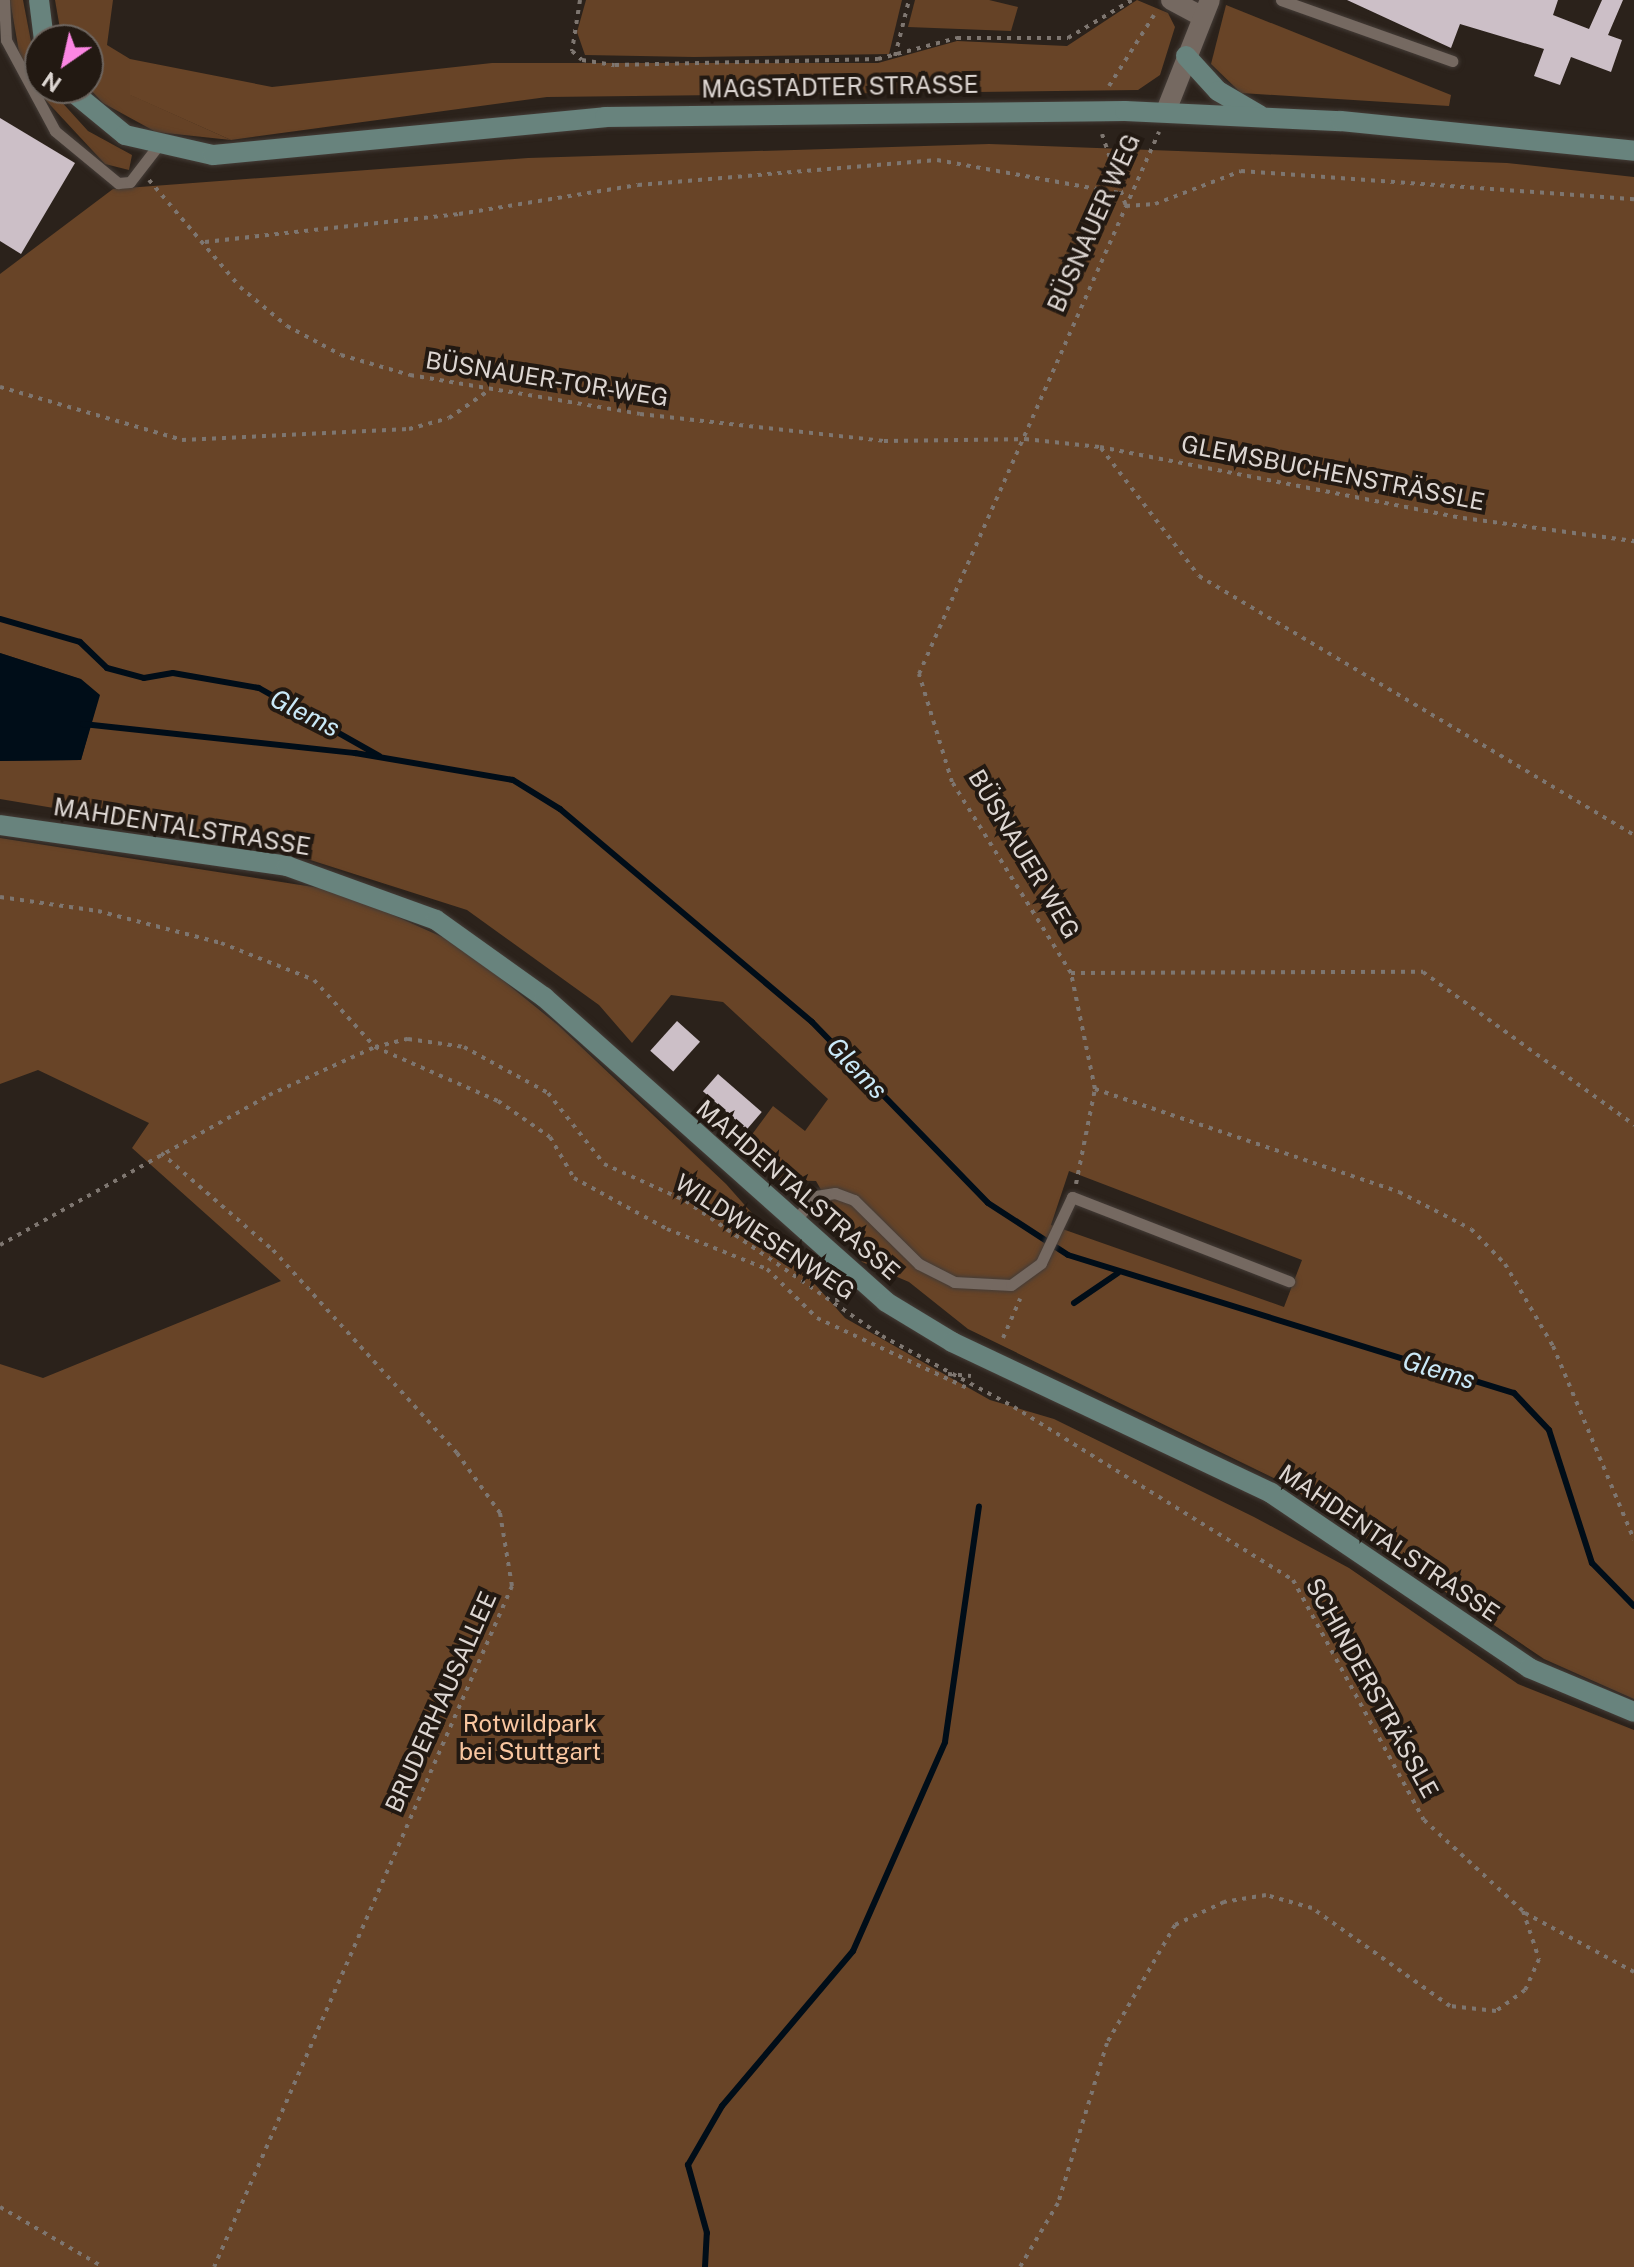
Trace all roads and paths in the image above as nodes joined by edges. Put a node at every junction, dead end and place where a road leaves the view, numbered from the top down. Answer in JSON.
{"nodes":[{"id":1,"x":4,"y":0,"type":"edge"},
{"id":2,"x":39,"y":0,"type":"edge"},
{"id":3,"x":580,"y":0,"type":"edge"},
{"id":4,"x":909,"y":0,"type":"edge"},
{"id":5,"x":1132,"y":0,"type":"edge"},
{"id":6,"x":1171,"y":0,"type":"edge"},
{"id":7,"x":1281,"y":0,"type":"edge"},
{"id":8,"x":1206,"y":8,"type":"edge"},
{"id":9,"x":1154,"y":15,"type":"dead end"},
{"id":10,"x":42,"y":24,"type":"edge"},
{"id":11,"x":895,"y":56,"type":"junction"},
{"id":12,"x":1186,"y":56,"type":"junction"},
{"id":13,"x":1452,"y":61,"type":"dead end"},
{"id":14,"x":1109,"y":86,"type":"dead end"},
{"id":15,"x":85,"y":104,"type":"edge"},
{"id":16,"x":1166,"y":111,"type":"junction"},
{"id":17,"x":1262,"y":117,"type":"junction"},
{"id":18,"x":1102,"y":134,"type":"dead end"},
{"id":19,"x":157,"y":147,"type":"junction"},
{"id":20,"x":1634,"y":151,"type":"edge"},
{"id":21,"x":143,"y":169,"type":"junction"},
{"id":22,"x":1119,"y":193,"type":"junction"},
{"id":23,"x":1634,"y":199,"type":"edge"},
{"id":24,"x":1126,"y":206,"type":"junction"},
{"id":25,"x":204,"y":242,"type":"junction"},
{"id":26,"x":0,"y":387,"type":"edge"},
{"id":27,"x":488,"y":391,"type":"junction"},
{"id":28,"x":1025,"y":439,"type":"junction"},
{"id":29,"x":1100,"y":447,"type":"junction"},
{"id":30,"x":1634,"y":541,"type":"edge"},
{"id":31,"x":0,"y":825,"type":"edge"},
{"id":32,"x":1634,"y":835,"type":"edge"},
{"id":33,"x":0,"y":897,"type":"edge"},
{"id":34,"x":1071,"y":973,"type":"junction"},
{"id":35,"x":375,"y":1047,"type":"junction"},
{"id":36,"x":1095,"y":1089,"type":"junction"},
{"id":37,"x":1634,"y":1125,"type":"edge"},
{"id":38,"x":161,"y":1153,"type":"junction"},
{"id":39,"x":1072,"y":1197,"type":"junction"},
{"id":40,"x":793,"y":1223,"type":"junction"},
{"id":41,"x":0,"y":1245,"type":"edge"},
{"id":42,"x":1030,"y":1278,"type":"junction"},
{"id":43,"x":1289,"y":1281,"type":"dead end"},
{"id":44,"x":1003,"y":1338,"type":"dead end"},
{"id":45,"x":945,"y":1374,"type":"junction"},
{"id":46,"x":988,"y":1383,"type":"dead end"},
{"id":47,"x":1014,"y":1407,"type":"junction"},
{"id":48,"x":1634,"y":1540,"type":"edge"},
{"id":49,"x":1634,"y":1712,"type":"edge"},
{"id":50,"x":1523,"y":1911,"type":"junction"},
{"id":51,"x":1634,"y":1972,"type":"edge"},
{"id":52,"x":0,"y":2207,"type":"edge"},
{"id":53,"x":103,"y":2267,"type":"edge"},
{"id":54,"x":214,"y":2267,"type":"edge"},
{"id":55,"x":1020,"y":2267,"type":"edge"}],
"edges":[{"from":1,"to":21,"type":"lane"},
{"from":2,"to":10,"type":"main road"},
{"from":3,"to":11,"type":"path"},
{"from":4,"to":11,"type":"path"},
{"from":5,"to":11,"type":"path"},
{"from":6,"to":8,"type":"street"},
{"from":7,"to":13,"type":"lane"},
{"from":8,"to":12,"type":"street"},
{"from":9,"to":14,"type":"path"},
{"from":12,"to":16,"type":"street"},
{"from":12,"to":17,"type":"main road"},
{"from":15,"to":19,"type":"main road","name":"MAGSTADTER STRASSE"},
{"from":16,"to":17,"type":"main road","name":"MAGSTADTER STRASSE"},
{"from":16,"to":19,"type":"main road","name":"MAGSTADTER STRASSE"},
{"from":16,"to":24,"type":"path","name":"BÜSNAUER WEG"},
{"from":17,"to":20,"type":"main road","name":"MAGSTADTER STRASSE"},
{"from":18,"to":22,"type":"path"},
{"from":19,"to":21,"type":"lane"},
{"from":21,"to":25,"type":"path","name":"BÜSNAUER-TOR-WEG"},
{"from":22,"to":24,"type":"path"},
{"from":22,"to":25,"type":"path"},
{"from":23,"to":24,"type":"path"},
{"from":24,"to":28,"type":"path","name":"BÜSNAUER WEG"},
{"from":25,"to":27,"type":"path","name":"BÜSNAUER-TOR-WEG"},
{"from":26,"to":27,"type":"path"},
{"from":27,"to":28,"type":"path","name":"BÜSNAUER-TOR-WEG"},
{"from":28,"to":29,"type":"path","name":"GLEMSBUCHENSTRÄSSLE"},
{"from":28,"to":34,"type":"path","name":"BÜSNAUER WEG"},
{"from":29,"to":30,"type":"path","name":"GLEMSBUCHENSTRÄSSLE"},
{"from":29,"to":32,"type":"path"},
{"from":31,"to":40,"type":"main road","name":"MAHDENTALSTRASSE"},
{"from":33,"to":35,"type":"path"},
{"from":34,"to":36,"type":"path","name":"BÜSNAUER WEG"},
{"from":34,"to":37,"type":"path"},
{"from":35,"to":38,"type":"path","name":"WILDWIESENWEG"},
{"from":35,"to":45,"type":"path","name":"WILDWIESENWEG"},
{"from":35,"to":47,"type":"path"},
{"from":36,"to":39,"type":"path","name":"BÜSNAUER WEG"},
{"from":36,"to":48,"type":"path"},
{"from":38,"to":41,"type":"path","name":"WILDWIESENWEG"},
{"from":38,"to":54,"type":"path","name":"BRUDERHAUSALLEE"},
{"from":39,"to":42,"type":"lane"},
{"from":39,"to":43,"type":"lane"},
{"from":40,"to":42,"type":"lane"},
{"from":40,"to":49,"type":"main road","name":"MAHDENTALSTRASSE"},
{"from":42,"to":44,"type":"path"},
{"from":45,"to":46,"type":"path"},
{"from":45,"to":47,"type":"path","name":"WILDWIESENWEG"},
{"from":47,"to":50,"type":"path","name":"SCHINDERSTRÄSSLE"},
{"from":50,"to":51,"type":"path"},
{"from":50,"to":55,"type":"path","name":"SCHINDERSTRÄSSLE"},
{"from":52,"to":53,"type":"path"}]}
